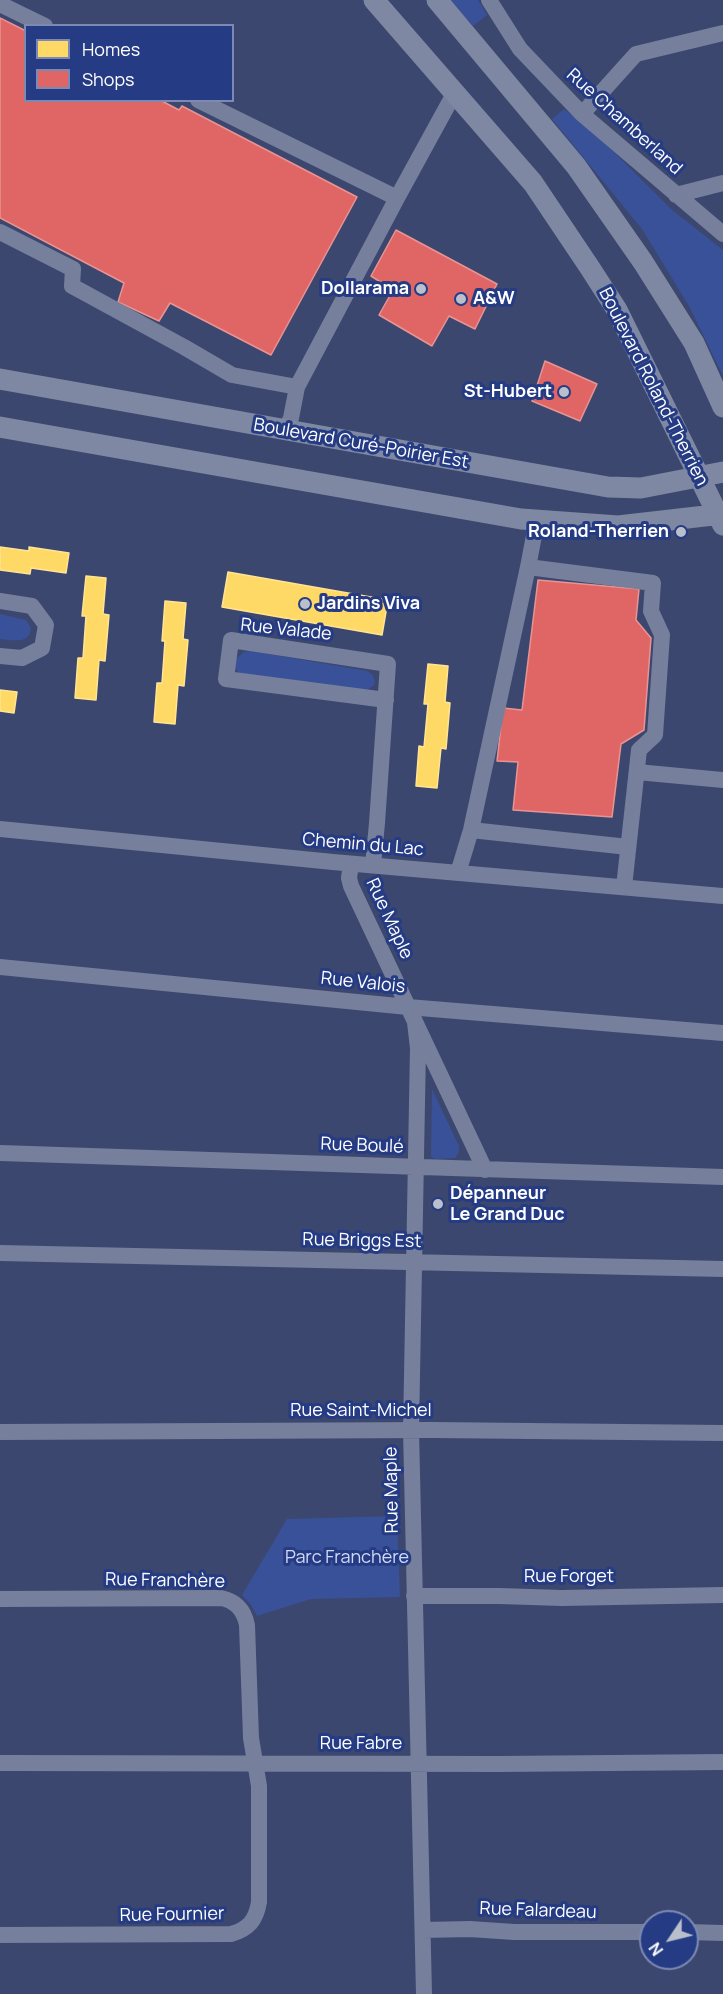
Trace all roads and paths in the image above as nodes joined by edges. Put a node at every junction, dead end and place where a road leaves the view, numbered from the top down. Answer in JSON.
{"nodes":[{"id":1,"x":374,"y":0,"type":"edge"},
{"id":2,"x":437,"y":0,"type":"edge"},
{"id":3,"x":489,"y":0,"type":"edge"},
{"id":4,"x":2,"y":3,"type":"edge"},
{"id":5,"x":41,"y":24,"type":"edge"},
{"id":6,"x":723,"y":33,"type":"edge"},
{"id":7,"x":455,"y":93,"type":"junction"},
{"id":8,"x":202,"y":102,"type":"edge"},
{"id":9,"x":582,"y":114,"type":"junction"},
{"id":10,"x":723,"y":183,"type":"edge"},
{"id":11,"x":676,"y":195,"type":"junction"},
{"id":12,"x":397,"y":198,"type":"junction"},
{"id":13,"x":0,"y":232,"type":"edge"},
{"id":14,"x":723,"y":234,"type":"edge"},
{"id":15,"x":0,"y":380,"type":"edge"},
{"id":16,"x":297,"y":387,"type":"junction"},
{"id":17,"x":723,"y":407,"type":"edge"},
{"id":18,"x":0,"y":427,"type":"edge"},
{"id":19,"x":285,"y":431,"type":"junction"},
{"id":20,"x":723,"y":472,"type":"edge"},
{"id":21,"x":699,"y":478,"type":"junction"},
{"id":22,"x":722,"y":518,"type":"edge"},
{"id":23,"x":537,"y":520,"type":"junction"},
{"id":24,"x":528,"y":567,"type":"junction"},
{"id":25,"x":0,"y":601,"type":"edge"},
{"id":26,"x":0,"y":656,"type":"edge"},
{"id":27,"x":386,"y":700,"type":"junction"},
{"id":28,"x":637,"y":772,"type":"junction"},
{"id":29,"x":723,"y":780,"type":"edge"},
{"id":30,"x":0,"y":829,"type":"edge"},
{"id":31,"x":471,"y":830,"type":"junction"},
{"id":32,"x":628,"y":847,"type":"junction"},
{"id":33,"x":351,"y":864,"type":"junction"},
{"id":34,"x":373,"y":865,"type":"junction"},
{"id":35,"x":458,"y":873,"type":"junction"},
{"id":36,"x":624,"y":887,"type":"junction"},
{"id":37,"x":723,"y":896,"type":"edge"},
{"id":38,"x":0,"y":967,"type":"edge"},
{"id":39,"x":412,"y":1014,"type":"junction"},
{"id":40,"x":723,"y":1033,"type":"edge"},
{"id":41,"x":0,"y":1153,"type":"edge"},
{"id":42,"x":416,"y":1167,"type":"junction"},
{"id":43,"x":485,"y":1170,"type":"junction"},
{"id":44,"x":723,"y":1177,"type":"edge"},
{"id":45,"x":0,"y":1252,"type":"edge"},
{"id":46,"x":414,"y":1262,"type":"junction"},
{"id":47,"x":723,"y":1269,"type":"edge"},
{"id":48,"x":411,"y":1430,"type":"junction"},
{"id":49,"x":0,"y":1432,"type":"edge"},
{"id":50,"x":723,"y":1433,"type":"edge"},
{"id":51,"x":723,"y":1595,"type":"edge"},
{"id":52,"x":414,"y":1596,"type":"junction"},
{"id":53,"x":0,"y":1599,"type":"edge"},
{"id":54,"x":723,"y":1762,"type":"edge"},
{"id":55,"x":0,"y":1763,"type":"edge"},
{"id":56,"x":419,"y":1763,"type":"junction"},
{"id":57,"x":255,"y":1764,"type":"junction"},
{"id":58,"x":423,"y":1930,"type":"junction"},
{"id":59,"x":639,"y":1932,"type":"edge"},
{"id":60,"x":699,"y":1932,"type":"edge"},
{"id":61,"x":723,"y":1933,"type":"edge"},
{"id":62,"x":0,"y":1935,"type":"edge"},
{"id":63,"x":424,"y":1994,"type":"edge"}],
"edges":[{"from":1,"to":7,"type":"main road","name":"Boulevard Roland-Therrien"},
{"from":2,"to":17,"type":"main road"},
{"from":3,"to":9,"type":"street","name":"Rue Chamberland"},
{"from":4,"to":5,"type":"street"},
{"from":6,"to":9,"type":"street"},
{"from":7,"to":12,"type":"street"},
{"from":7,"to":21,"type":"main road","name":"Boulevard Roland-Therrien"},
{"from":8,"to":12,"type":"street"},
{"from":9,"to":11,"type":"street","name":"Rue Chamberland"},
{"from":10,"to":11,"type":"street"},
{"from":11,"to":14,"type":"street","name":"Rue Chamberland"},
{"from":12,"to":16,"type":"street"},
{"from":13,"to":16,"type":"street"},
{"from":15,"to":19,"type":"main road","name":"Boulevard Curé-Poirier Est"},
{"from":16,"to":19,"type":"street"},
{"from":18,"to":23,"type":"main road"},
{"from":19,"to":21,"type":"main road","name":"Boulevard Curé-Poirier Est"},
{"from":20,"to":21,"type":"main road","name":"Boulevard Curé-Poirier Est"},
{"from":21,"to":22,"type":"main road","name":"Boulevard Roland-Therrien"},
{"from":22,"to":23,"type":"main road"},
{"from":23,"to":24,"type":"street"},
{"from":24,"to":28,"type":"street"},
{"from":24,"to":31,"type":"street"},
{"from":25,"to":26,"type":"street"},
{"from":27,"to":27,"type":"street","name":"Rue Valade"},
{"from":27,"to":34,"type":"street","name":"Rue Valade"},
{"from":28,"to":29,"type":"street"},
{"from":28,"to":32,"type":"street"},
{"from":30,"to":33,"type":"street","name":"Chemin du Lac"},
{"from":31,"to":32,"type":"street"},
{"from":31,"to":35,"type":"street"},
{"from":32,"to":36,"type":"street"},
{"from":33,"to":34,"type":"street","name":"Chemin du Lac"},
{"from":33,"to":39,"type":"street","name":"Rue Maple"},
{"from":34,"to":35,"type":"street","name":"Chemin du Lac"},
{"from":35,"to":36,"type":"street","name":"Chemin du Lac"},
{"from":36,"to":37,"type":"street","name":"Chemin du Lac"},
{"from":38,"to":39,"type":"street","name":"Rue Valois"},
{"from":39,"to":40,"type":"street","name":"Rue Valois"},
{"from":39,"to":42,"type":"street","name":"Rue Maple"},
{"from":39,"to":43,"type":"street","name":"Rue Maple"},
{"from":41,"to":42,"type":"street","name":"Rue Boulé"},
{"from":42,"to":43,"type":"street","name":"Rue Boulé"},
{"from":42,"to":46,"type":"street","name":"Rue Maple"},
{"from":43,"to":44,"type":"street","name":"Rue Boulé"},
{"from":45,"to":46,"type":"street","name":"Rue Briggs Est"},
{"from":46,"to":47,"type":"street","name":"Rue Briggs Est"},
{"from":46,"to":48,"type":"street","name":"Rue Maple"},
{"from":48,"to":49,"type":"street","name":"Rue Saint-Michel"},
{"from":48,"to":50,"type":"street","name":"Rue Saint-Michel"},
{"from":48,"to":52,"type":"street","name":"Rue Maple"},
{"from":51,"to":52,"type":"street","name":"Rue Forget"},
{"from":52,"to":56,"type":"street","name":"Rue Maple"},
{"from":53,"to":57,"type":"street","name":"Rue Franchère"},
{"from":54,"to":56,"type":"street","name":"Rue Fabre"},
{"from":55,"to":57,"type":"street","name":"Rue Fabre"},
{"from":56,"to":57,"type":"street","name":"Rue Fabre"},
{"from":56,"to":58,"type":"street","name":"Rue Maple"},
{"from":57,"to":62,"type":"street","name":"Rue Fournier"},
{"from":58,"to":59,"type":"street","name":"Rue Falardeau"},
{"from":58,"to":63,"type":"street","name":"Rue Maple"},
{"from":60,"to":61,"type":"street"}]}
